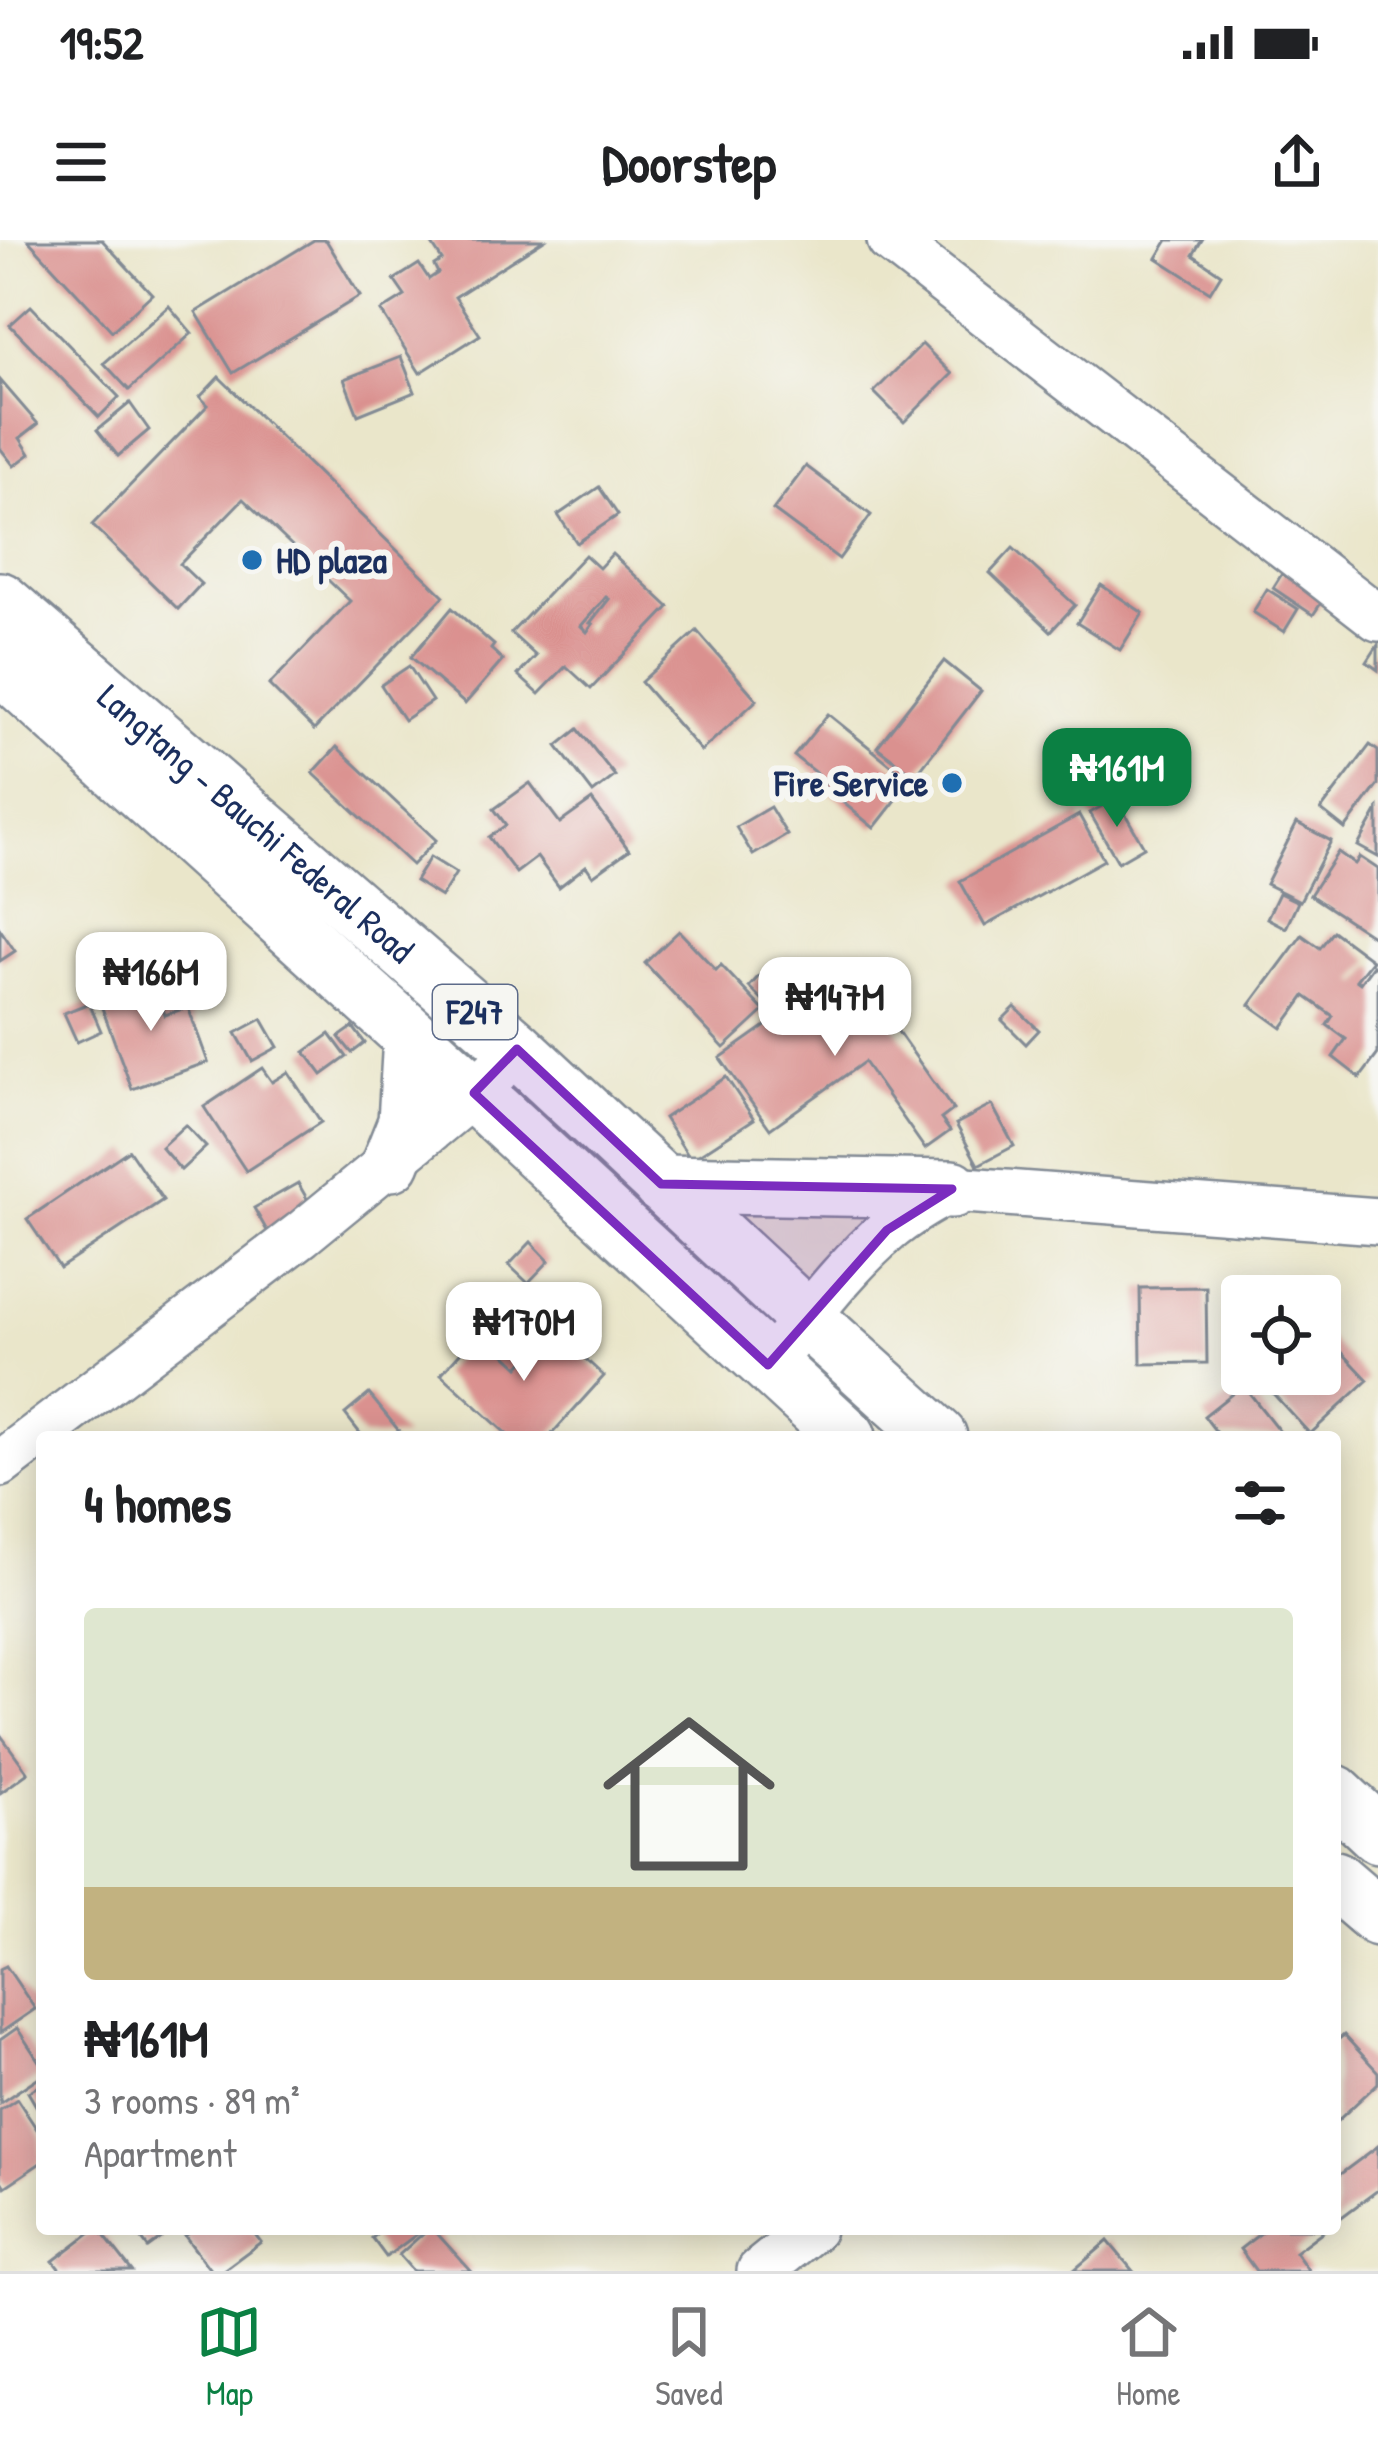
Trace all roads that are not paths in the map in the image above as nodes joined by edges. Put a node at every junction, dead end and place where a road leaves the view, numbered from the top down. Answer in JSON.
{"nodes":[{"id":1,"x":890,"y":240,"type":"edge"},
{"id":2,"x":0,"y":602,"type":"edge"},
{"id":3,"x":1378,"y":618,"type":"edge"},
{"id":4,"x":0,"y":664,"type":"edge"},
{"id":5,"x":412,"y":1037,"type":"junction"},
{"id":6,"x":518,"y":1049,"type":"junction"},
{"id":7,"x":474,"y":1093,"type":"junction"},
{"id":8,"x":391,"y":1162,"type":"junction"},
{"id":9,"x":661,"y":1184,"type":"junction"},
{"id":10,"x":952,"y":1190,"type":"junction"},
{"id":11,"x":1378,"y":1221,"type":"edge"},
{"id":12,"x":807,"y":1319,"type":"junction"},
{"id":13,"x":768,"y":1365,"type":"junction"},
{"id":14,"x":43,"y":1431,"type":"edge"},
{"id":15,"x":840,"y":1431,"type":"edge"},
{"id":16,"x":931,"y":1431,"type":"edge"},
{"id":17,"x":36,"y":1437,"type":"edge"},
{"id":18,"x":0,"y":1464,"type":"edge"},
{"id":19,"x":1341,"y":1800,"type":"edge"},
{"id":20,"x":1378,"y":1834,"type":"edge"},
{"id":21,"x":1341,"y":1885,"type":"edge"},
{"id":22,"x":1378,"y":1917,"type":"edge"},
{"id":23,"x":805,"y":2235,"type":"edge"},
{"id":24,"x":760,"y":2271,"type":"edge"}],
"edges":[{"from":1,"to":3,"type":"street"},
{"from":2,"to":6,"type":"main road","name":"Langtang - Bauchi Federal Road","number":"F247"},
{"from":4,"to":5,"type":"main road","name":"Langtang - Bauchi Federal Road","number":"F247"},
{"from":5,"to":7,"type":"main road","name":"Langtang - Bauchi Federal Road","number":"F247"},
{"from":5,"to":8,"type":"main road"},
{"from":6,"to":7,"type":"street"},
{"from":6,"to":9,"type":"main road","name":"Langtang - Bauchi Federal Road","number":"F247"},
{"from":7,"to":8,"type":"street"},
{"from":7,"to":13,"type":"main road","name":"Langtang - Bauchi Federal Road","number":"F247"},
{"from":8,"to":14,"type":"street"},
{"from":9,"to":10,"type":"main road"},
{"from":9,"to":12,"type":"main road","name":"Langtang - Bauchi Federal Road","number":"F247"},
{"from":10,"to":11,"type":"street"},
{"from":10,"to":12,"type":"street"},
{"from":12,"to":13,"type":"street"},
{"from":12,"to":16,"type":"main road","name":"Langtang - Bauchi Federal Road","number":"F247"},
{"from":13,"to":15,"type":"main road","name":"Langtang - Bauchi Federal Road","number":"F247"},
{"from":17,"to":18,"type":"street"},
{"from":19,"to":20,"type":"main road"},
{"from":21,"to":22,"type":"main road"},
{"from":23,"to":24,"type":"street"}]}
